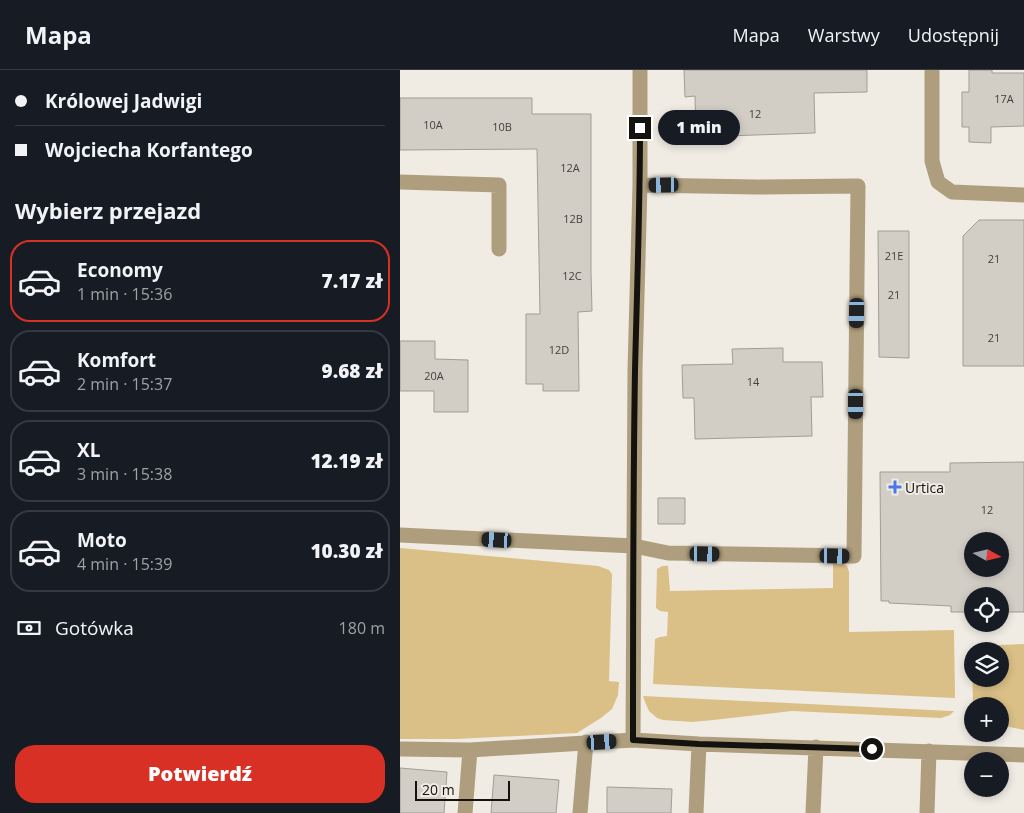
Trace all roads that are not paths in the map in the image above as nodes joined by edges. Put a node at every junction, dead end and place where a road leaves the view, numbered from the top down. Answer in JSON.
{"nodes":[{"id":1,"x":640,"y":70,"type":"edge"},
{"id":2,"x":932,"y":70,"type":"edge"},
{"id":3,"x":400,"y":182,"type":"edge"},
{"id":4,"x":640,"y":186,"type":"junction"},
{"id":5,"x":1024,"y":195,"type":"edge"},
{"id":6,"x":499,"y":249,"type":"dead end"},
{"id":7,"x":400,"y":535,"type":"edge"},
{"id":8,"x":634,"y":546,"type":"junction"},
{"id":9,"x":633,"y":740,"type":"junction"},
{"id":10,"x":586,"y":742,"type":"junction"},
{"id":11,"x":699,"y":744,"type":"junction"},
{"id":12,"x":816,"y":748,"type":"junction"},
{"id":13,"x":400,"y":749,"type":"edge"},
{"id":14,"x":470,"y":750,"type":"junction"},
{"id":15,"x":929,"y":751,"type":"junction"},
{"id":16,"x":1024,"y":755,"type":"edge"},
{"id":17,"x":465,"y":813,"type":"edge"},
{"id":18,"x":580,"y":813,"type":"edge"},
{"id":19,"x":696,"y":813,"type":"edge"},
{"id":20,"x":813,"y":813,"type":"edge"},
{"id":21,"x":927,"y":813,"type":"edge"}],
"edges":[{"from":1,"to":4,"type":"street"},
{"from":2,"to":5,"type":"street"},
{"from":3,"to":6,"type":"street"},
{"from":4,"to":8,"type":"street"},
{"from":4,"to":8,"type":"street"},
{"from":7,"to":8,"type":"street"},
{"from":8,"to":9,"type":"street"},
{"from":9,"to":10,"type":"street"},
{"from":9,"to":11,"type":"street"},
{"from":10,"to":14,"type":"street"},
{"from":10,"to":18,"type":"street"},
{"from":11,"to":12,"type":"street"},
{"from":11,"to":19,"type":"street"},
{"from":12,"to":15,"type":"street"},
{"from":12,"to":20,"type":"street"},
{"from":13,"to":14,"type":"street"},
{"from":14,"to":17,"type":"street"},
{"from":15,"to":16,"type":"street"},
{"from":15,"to":21,"type":"street"}]}
